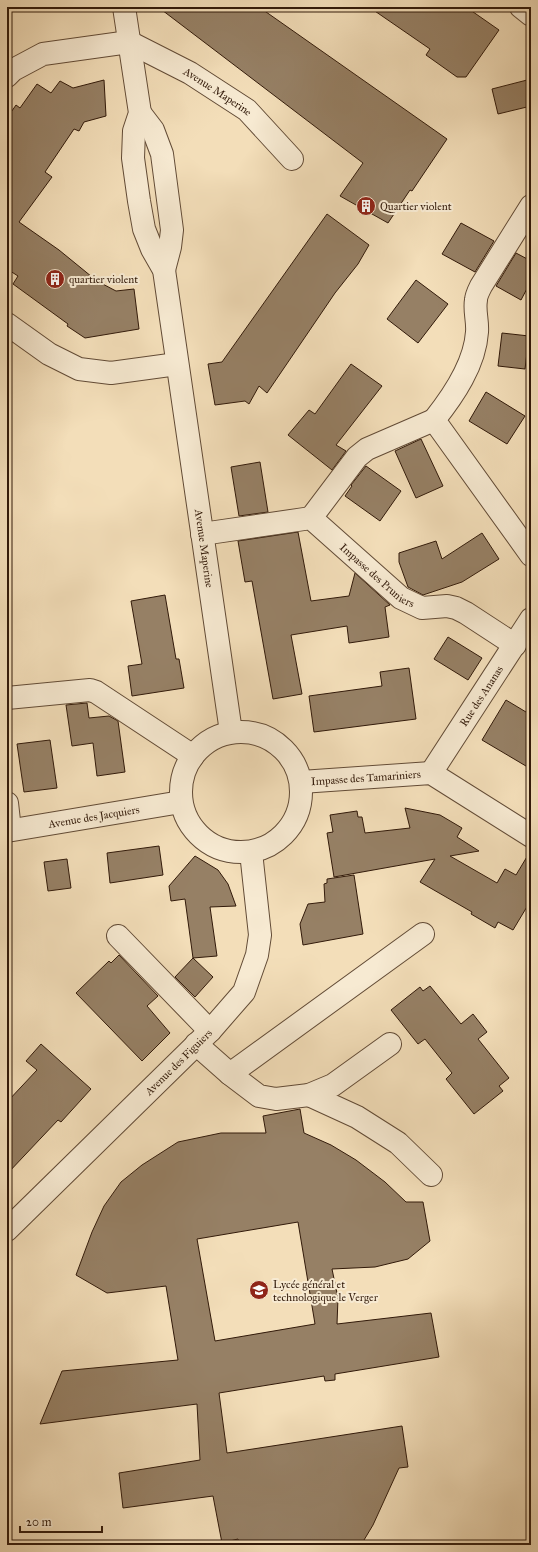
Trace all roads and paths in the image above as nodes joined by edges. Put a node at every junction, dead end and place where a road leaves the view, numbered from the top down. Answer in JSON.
{"nodes":[{"id":1,"x":124,"y":7,"type":"edge"},
{"id":2,"x":520,"y":7,"type":"edge"},
{"id":3,"x":531,"y":15,"type":"edge"},
{"id":4,"x":129,"y":42,"type":"junction"},
{"id":5,"x":7,"y":76,"type":"edge"},
{"id":6,"x":140,"y":113,"type":"junction"},
{"id":7,"x":292,"y":159,"type":"dead end"},
{"id":8,"x":531,"y":206,"type":"edge"},
{"id":9,"x":164,"y":270,"type":"junction"},
{"id":10,"x":7,"y":324,"type":"edge"},
{"id":11,"x":177,"y":364,"type":"junction"},
{"id":12,"x":434,"y":420,"type":"junction"},
{"id":13,"x":311,"y":518,"type":"junction"},
{"id":14,"x":202,"y":534,"type":"junction"},
{"id":15,"x":531,"y":555,"type":"edge"},
{"id":16,"x":531,"y":619,"type":"edge"},
{"id":17,"x":515,"y":645,"type":"junction"},
{"id":18,"x":7,"y":698,"type":"edge"},
{"id":19,"x":231,"y":732,"type":"junction"},
{"id":20,"x":193,"y":756,"type":"junction"},
{"id":21,"x":431,"y":772,"type":"junction"},
{"id":22,"x":301,"y":782,"type":"junction"},
{"id":23,"x":181,"y":802,"type":"junction"},
{"id":24,"x":7,"y":803,"type":"edge"},
{"id":25,"x":8,"y":830,"type":"edge"},
{"id":26,"x":531,"y":836,"type":"edge"},
{"id":27,"x":251,"y":852,"type":"junction"},
{"id":28,"x":423,"y":934,"type":"dead end"},
{"id":29,"x":118,"y":936,"type":"dead end"},
{"id":30,"x":203,"y":1037,"type":"junction"},
{"id":31,"x":390,"y":1044,"type":"dead end"},
{"id":32,"x":230,"y":1074,"type":"junction"},
{"id":33,"x":310,"y":1095,"type":"junction"},
{"id":34,"x":431,"y":1175,"type":"dead end"},
{"id":35,"x":7,"y":1230,"type":"edge"}],
"edges":[{"from":1,"to":4,"type":"street","name":"Avenue Maperine"},
{"from":2,"to":3,"type":"street"},
{"from":4,"to":5,"type":"street"},
{"from":4,"to":6,"type":"street","name":"Avenue Maperine"},
{"from":4,"to":7,"type":"street","name":"Avenue Maperine"},
{"from":6,"to":9,"type":"street","name":"Avenue Maperine"},
{"from":6,"to":9,"type":"street","name":"Avenue Maperine"},
{"from":8,"to":12,"type":"street"},
{"from":9,"to":11,"type":"street","name":"Avenue Maperine"},
{"from":10,"to":11,"type":"street"},
{"from":11,"to":14,"type":"street","name":"Avenue Maperine"},
{"from":12,"to":13,"type":"street"},
{"from":12,"to":15,"type":"street"},
{"from":13,"to":14,"type":"street"},
{"from":13,"to":17,"type":"street","name":"Impasse des Pruniers"},
{"from":14,"to":19,"type":"street","name":"Avenue Maperine"},
{"from":16,"to":17,"type":"street","name":"Rue des Ananas"},
{"from":17,"to":21,"type":"street","name":"Rue des Ananas"},
{"from":18,"to":20,"type":"street"},
{"from":19,"to":20,"type":"street"},
{"from":19,"to":22,"type":"street"},
{"from":20,"to":23,"type":"street"},
{"from":21,"to":22,"type":"street","name":"Impasse des Tamariniers"},
{"from":21,"to":26,"type":"street","name":"Impasse des Tamariniers"},
{"from":22,"to":27,"type":"street"},
{"from":23,"to":25,"type":"street","name":"Avenue des Jacquiers"},
{"from":23,"to":27,"type":"street"},
{"from":24,"to":25,"type":"street"},
{"from":27,"to":30,"type":"street","name":"Avenue des Figuiers"},
{"from":28,"to":32,"type":"street"},
{"from":29,"to":30,"type":"street"},
{"from":30,"to":32,"type":"street"},
{"from":30,"to":35,"type":"street","name":"Avenue des Figuiers"},
{"from":31,"to":33,"type":"street"},
{"from":32,"to":33,"type":"street"},
{"from":33,"to":34,"type":"street"}]}
